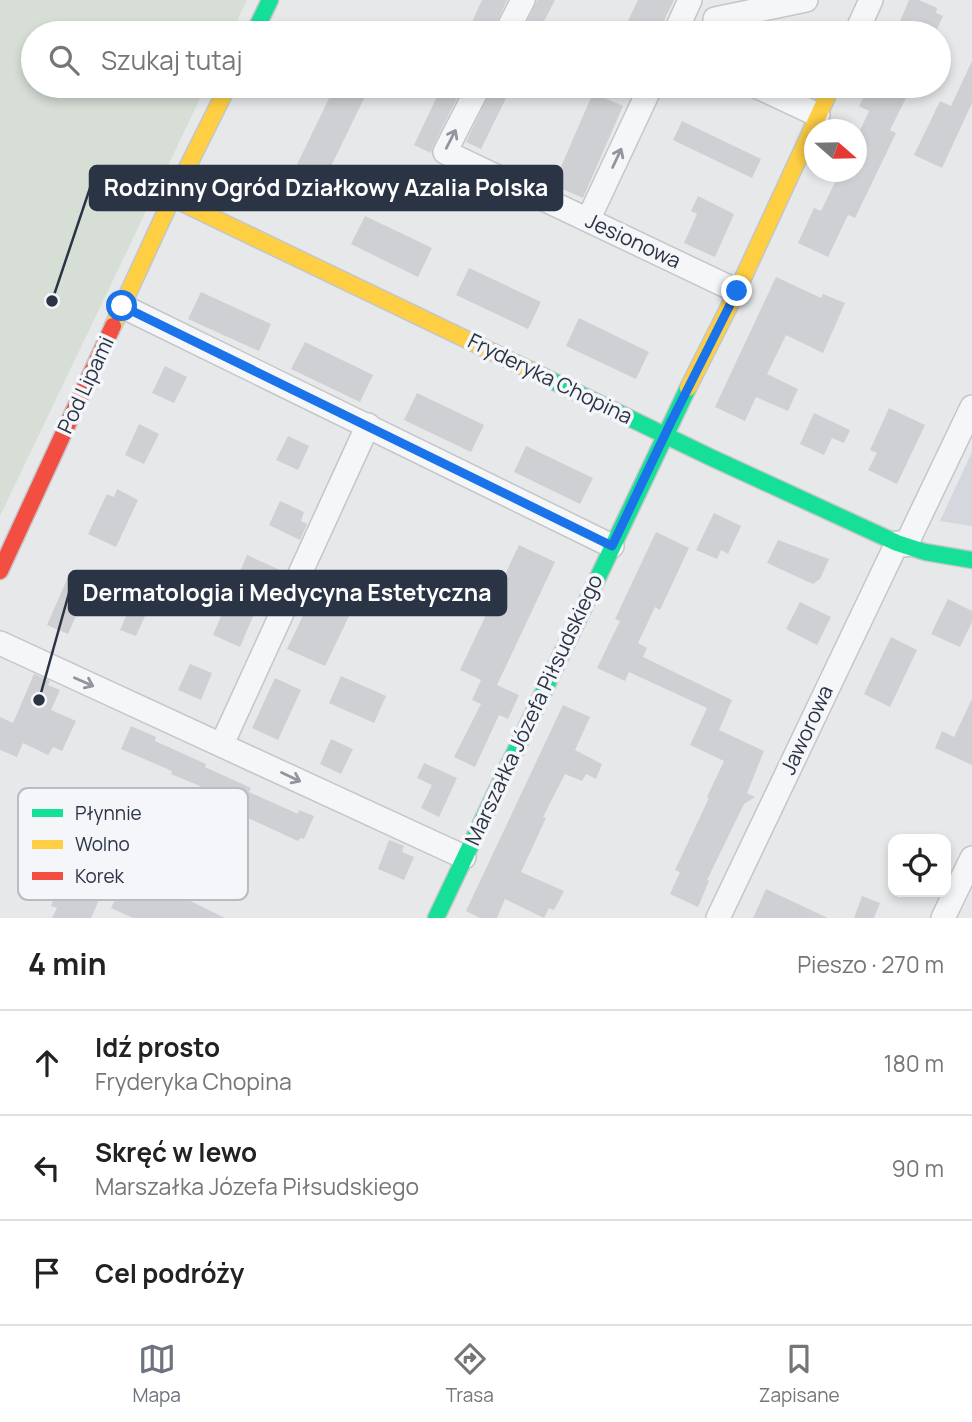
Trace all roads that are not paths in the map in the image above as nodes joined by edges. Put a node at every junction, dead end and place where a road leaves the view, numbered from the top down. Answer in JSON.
{"nodes":[{"id":1,"x":270,"y":0,"type":"edge"},
{"id":2,"x":523,"y":0,"type":"edge"},
{"id":3,"x":691,"y":0,"type":"edge"},
{"id":4,"x":806,"y":0,"type":"edge"},
{"id":5,"x":871,"y":0,"type":"edge"},
{"id":6,"x":714,"y":18,"type":"edge"},
{"id":7,"x":260,"y":21,"type":"edge"},
{"id":8,"x":512,"y":21,"type":"edge"},
{"id":9,"x":681,"y":21,"type":"edge"},
{"id":10,"x":861,"y":21,"type":"edge"},
{"id":11,"x":222,"y":98,"type":"edge"},
{"id":12,"x":473,"y":98,"type":"edge"},
{"id":13,"x":644,"y":98,"type":"edge"},
{"id":14,"x":782,"y":98,"type":"edge"},
{"id":15,"x":826,"y":98,"type":"edge"},
{"id":16,"x":818,"y":115,"type":"junction"},
{"id":17,"x":172,"y":198,"type":"junction"},
{"id":18,"x":588,"y":220,"type":"junction"},
{"id":19,"x":737,"y":291,"type":"junction"},
{"id":20,"x":122,"y":306,"type":"junction"},
{"id":21,"x":972,"y":407,"type":"edge"},
{"id":22,"x":368,"y":425,"type":"junction"},
{"id":23,"x":666,"y":435,"type":"junction"},
{"id":24,"x":902,"y":544,"type":"junction"},
{"id":25,"x":612,"y":546,"type":"junction"},
{"id":26,"x":972,"y":560,"type":"edge"},
{"id":27,"x":0,"y":571,"type":"edge"},
{"id":28,"x":0,"y":643,"type":"edge"},
{"id":29,"x":222,"y":744,"type":"junction"},
{"id":30,"x":464,"y":857,"type":"junction"},
{"id":31,"x":972,"y":858,"type":"edge"},
{"id":32,"x":436,"y":918,"type":"edge"},
{"id":33,"x":718,"y":918,"type":"edge"},
{"id":34,"x":943,"y":918,"type":"edge"}],
"edges":[{"from":1,"to":7,"type":"street"},
{"from":2,"to":8,"type":"street"},
{"from":3,"to":9,"type":"street"},
{"from":4,"to":6,"type":"street"},
{"from":5,"to":10,"type":"street"},
{"from":11,"to":17,"type":"street","name":"Pod Lipami"},
{"from":18,"to":12,"type":"street","name":"Jesionowa","one_way":true},
{"from":18,"to":13,"type":"street","one_way":true},
{"from":14,"to":16,"type":"street"},
{"from":15,"to":16,"type":"street","name":"Marszałka Józefa Piłsudskiego"},
{"from":16,"to":19,"type":"street","name":"Marszałka Józefa Piłsudskiego"},
{"from":17,"to":20,"type":"street","name":"Pod Lipami"},
{"from":17,"to":23,"type":"street","name":"Fryderyka Chopina"},
{"from":18,"to":19,"type":"street","name":"Jesionowa"},
{"from":19,"to":23,"type":"street","name":"Marszałka Józefa Piłsudskiego"},
{"from":20,"to":22,"type":"street"},
{"from":20,"to":27,"type":"street","name":"Pod Lipami"},
{"from":21,"to":24,"type":"street","name":"Jaworowa"},
{"from":22,"to":25,"type":"street"},
{"from":22,"to":29,"type":"street"},
{"from":23,"to":24,"type":"street","name":"Fryderyka Chopina"},
{"from":23,"to":25,"type":"street","name":"Marszałka Józefa Piłsudskiego"},
{"from":24,"to":26,"type":"street","name":"Fryderyka Chopina"},
{"from":24,"to":33,"type":"street","name":"Jaworowa"},
{"from":25,"to":30,"type":"street","name":"Marszałka Józefa Piłsudskiego"},
{"from":28,"to":29,"type":"street","one_way":true},
{"from":29,"to":30,"type":"street","one_way":true},
{"from":30,"to":32,"type":"street","name":"Marszałka Józefa Piłsudskiego"},
{"from":31,"to":34,"type":"street"}]}
